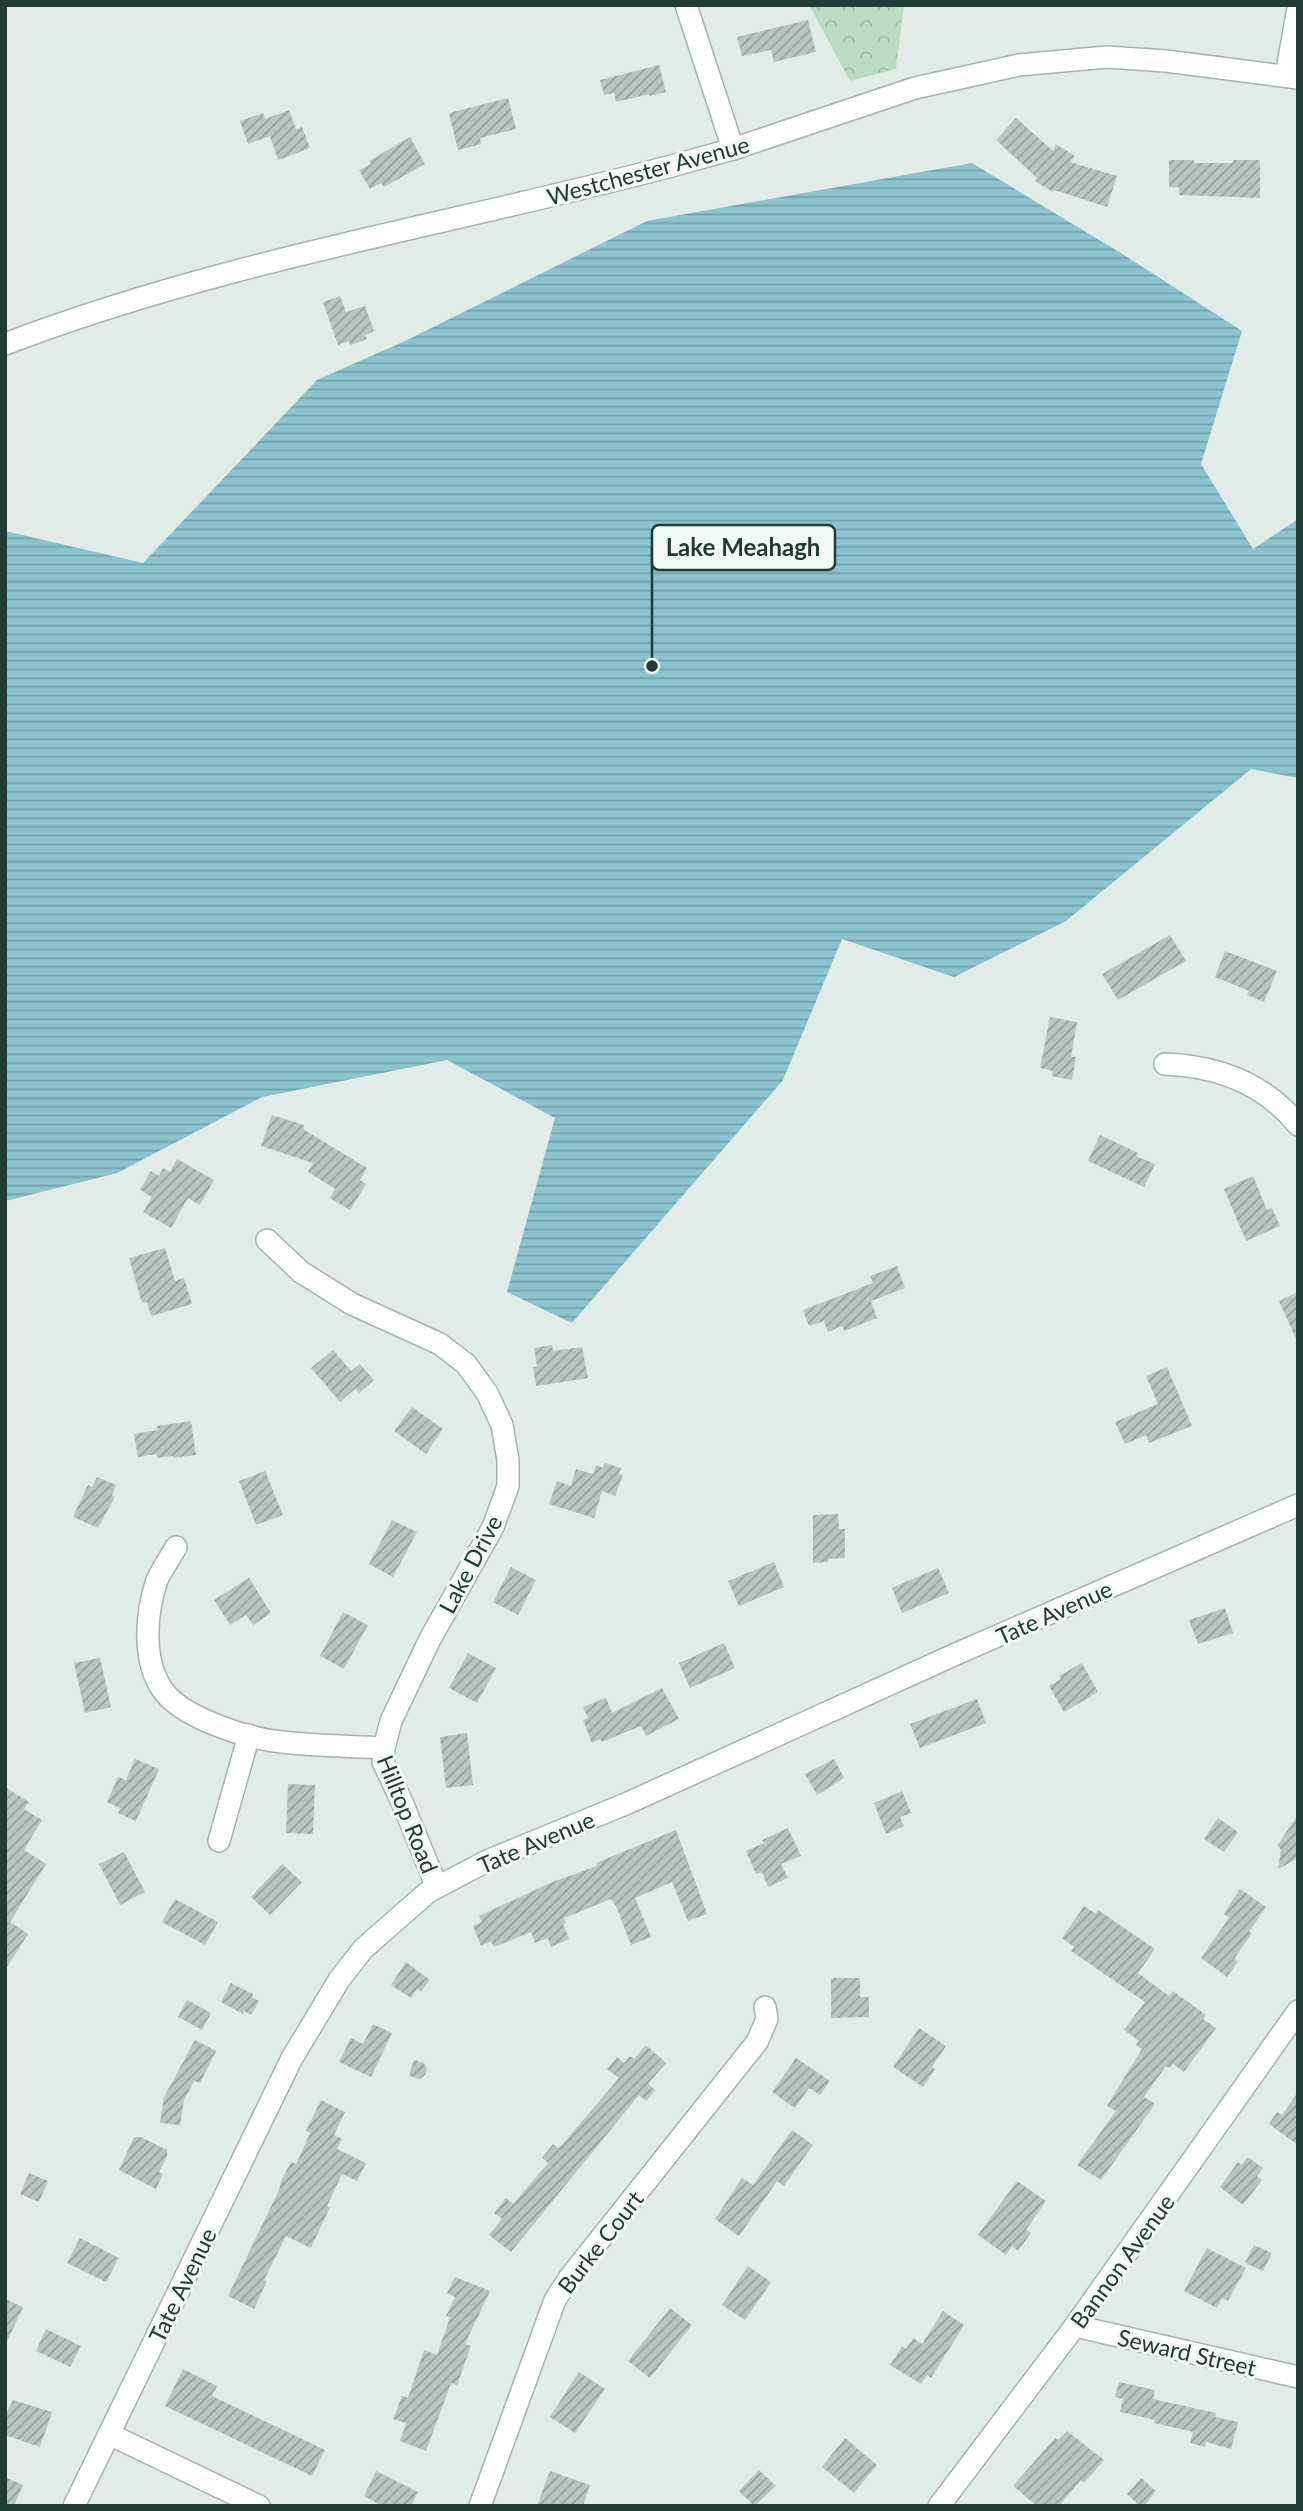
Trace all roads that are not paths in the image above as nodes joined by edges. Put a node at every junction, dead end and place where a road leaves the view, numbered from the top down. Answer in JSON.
{"nodes":[{"id":1,"x":686,"y":5,"type":"edge"},
{"id":2,"x":1298,"y":8,"type":"edge"},
{"id":3,"x":1292,"y":76,"type":"edge"},
{"id":4,"x":733,"y":149,"type":"junction"},
{"id":5,"x":5,"y":344,"type":"edge"},
{"id":6,"x":1165,"y":1064,"type":"dead end"},
{"id":7,"x":1298,"y":1125,"type":"edge"},
{"id":8,"x":267,"y":1240,"type":"dead end"},
{"id":9,"x":1298,"y":1505,"type":"edge"},
{"id":10,"x":176,"y":1547,"type":"dead end"},
{"id":11,"x":249,"y":1735,"type":"junction"},
{"id":12,"x":384,"y":1748,"type":"junction"},
{"id":13,"x":219,"y":1841,"type":"dead end"},
{"id":14,"x":437,"y":1887,"type":"junction"},
{"id":15,"x":765,"y":2007,"type":"dead end"},
{"id":16,"x":1298,"y":2011,"type":"edge"},
{"id":17,"x":1075,"y":2326,"type":"junction"},
{"id":18,"x":1298,"y":2377,"type":"edge"},
{"id":19,"x":109,"y":2434,"type":"junction"},
{"id":20,"x":74,"y":2506,"type":"edge"},
{"id":21,"x":259,"y":2506,"type":"edge"},
{"id":22,"x":480,"y":2506,"type":"edge"},
{"id":23,"x":939,"y":2506,"type":"edge"}],
"edges":[{"from":1,"to":4,"type":"street"},
{"from":2,"to":3,"type":"street"},
{"from":3,"to":4,"type":"street","name":"Westchester Avenue"},
{"from":4,"to":5,"type":"street","name":"Westchester Avenue"},
{"from":6,"to":7,"type":"street"},
{"from":8,"to":12,"type":"street","name":"Lake Drive"},
{"from":9,"to":14,"type":"street","name":"Tate Avenue"},
{"from":10,"to":11,"type":"street","name":"Hilltop Road"},
{"from":11,"to":12,"type":"street","name":"Hilltop Road"},
{"from":11,"to":13,"type":"street"},
{"from":12,"to":14,"type":"street","name":"Hilltop Road"},
{"from":14,"to":19,"type":"street","name":"Tate Avenue"},
{"from":15,"to":22,"type":"street","name":"Burke Court"},
{"from":16,"to":17,"type":"street","name":"Bannon Avenue"},
{"from":17,"to":18,"type":"street","name":"Seward Street"},
{"from":17,"to":23,"type":"street","name":"Bannon Avenue"},
{"from":19,"to":20,"type":"street","name":"Tate Avenue"},
{"from":19,"to":21,"type":"street"}]}
